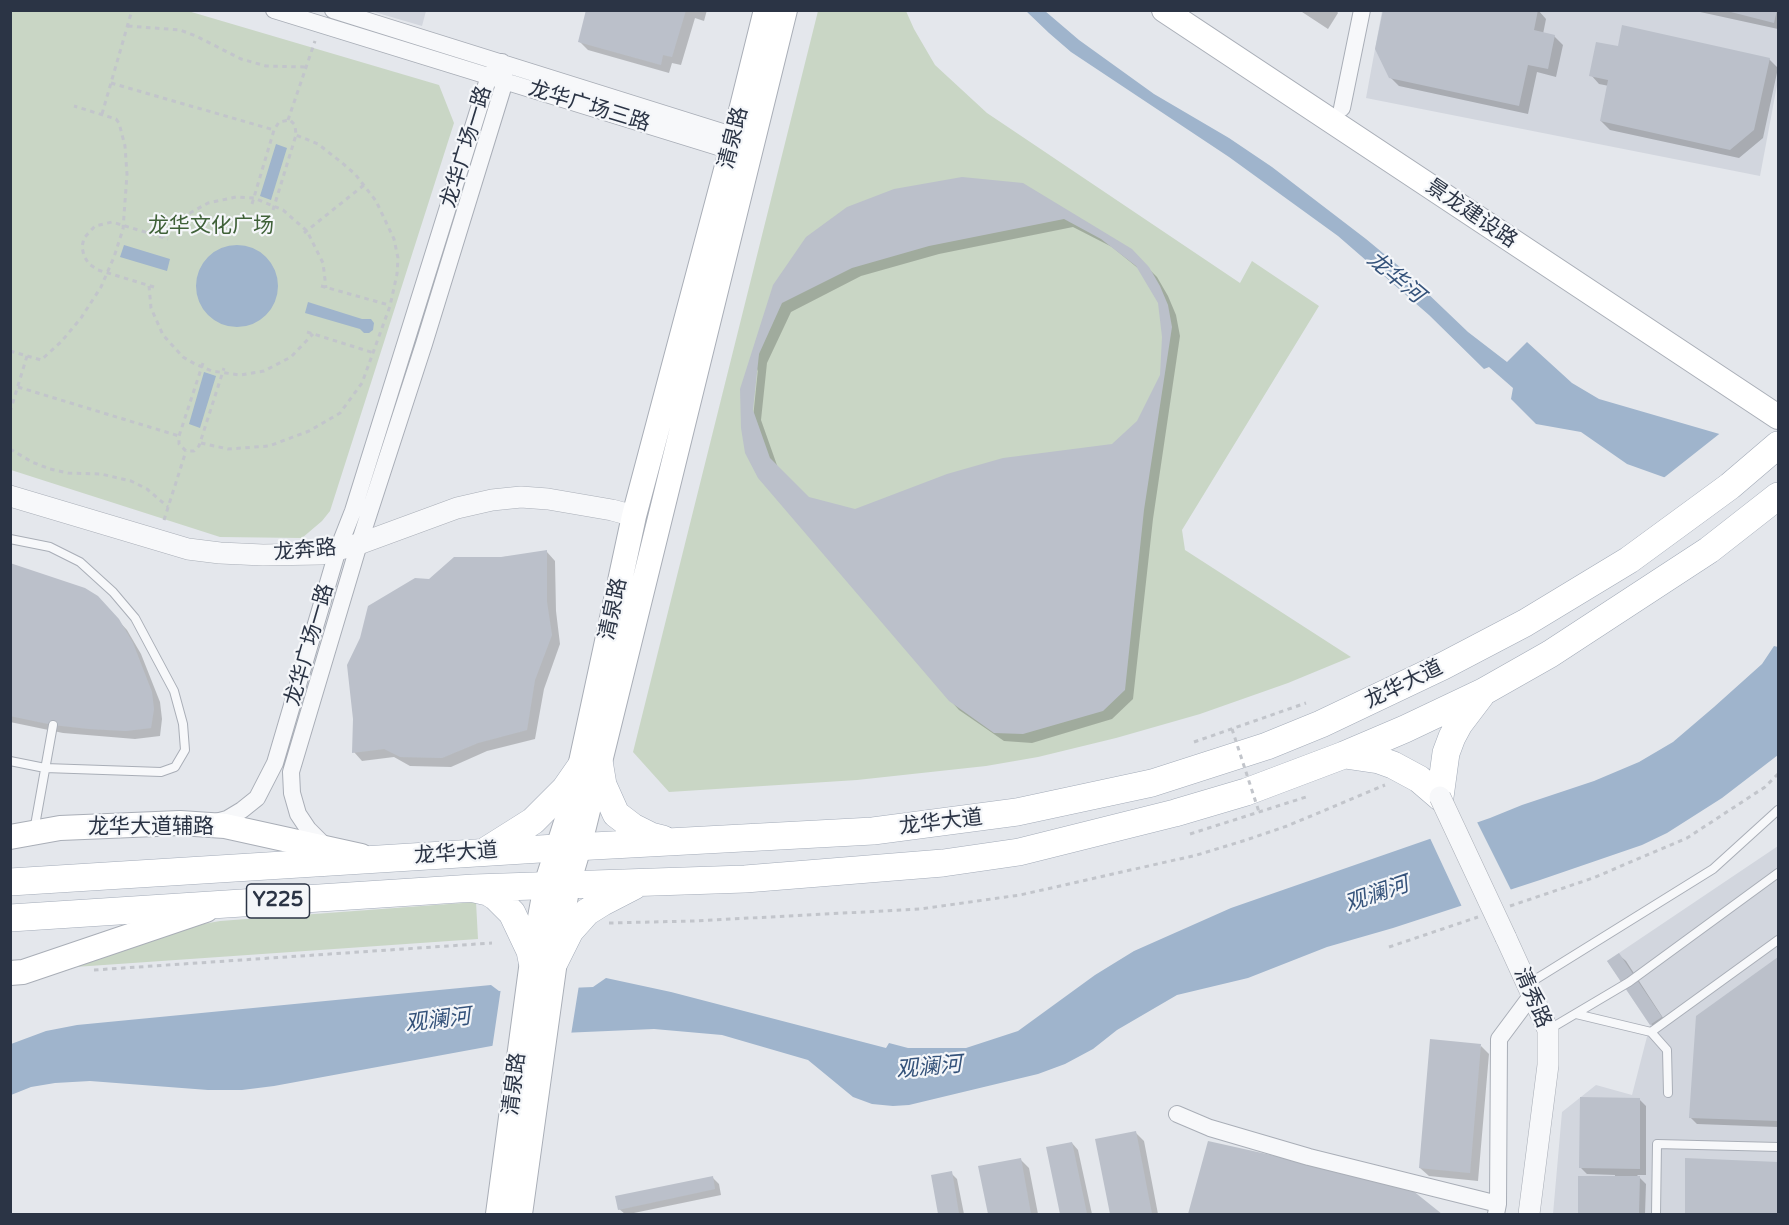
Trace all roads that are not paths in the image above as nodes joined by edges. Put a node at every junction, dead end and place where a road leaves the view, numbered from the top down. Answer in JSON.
{"nodes":[{"id":1,"x":274,"y":10,"type":"edge"},
{"id":2,"x":333,"y":10,"type":"edge"},
{"id":3,"x":765,"y":10,"type":"edge"},
{"id":4,"x":785,"y":10,"type":"edge"},
{"id":5,"x":1164,"y":10,"type":"edge"},
{"id":6,"x":1194,"y":10,"type":"edge"},
{"id":7,"x":1362,"y":10,"type":"edge"},
{"id":8,"x":502,"y":62,"type":"junction"},
{"id":9,"x":497,"y":79,"type":"junction"},
{"id":10,"x":1342,"y":108,"type":"junction"},
{"id":11,"x":733,"y":144,"type":"junction"},
{"id":12,"x":1779,"y":397,"type":"edge"},
{"id":13,"x":1779,"y":417,"type":"edge"},
{"id":14,"x":1777,"y":447,"type":"edge"},
{"id":15,"x":10,"y":496,"type":"edge"},
{"id":16,"x":1779,"y":496,"type":"edge"},
{"id":17,"x":633,"y":516,"type":"junction"},
{"id":18,"x":10,"y":539,"type":"edge"},
{"id":19,"x":358,"y":544,"type":"junction"},
{"id":20,"x":338,"y":549,"type":"junction"},
{"id":21,"x":1483,"y":692,"type":"junction"},
{"id":22,"x":53,"y":725,"type":"dead end"},
{"id":23,"x":1344,"y":755,"type":"junction"},
{"id":24,"x":10,"y":761,"type":"edge"},
{"id":25,"x":590,"y":763,"type":"junction"},
{"id":26,"x":45,"y":768,"type":"junction"},
{"id":27,"x":1440,"y":797,"type":"junction"},
{"id":28,"x":1779,"y":810,"type":"edge"},
{"id":29,"x":206,"y":825,"type":"junction"},
{"id":30,"x":34,"y":832,"type":"junction"},
{"id":31,"x":10,"y":837,"type":"edge"},
{"id":32,"x":673,"y":842,"type":"junction"},
{"id":33,"x":327,"y":848,"type":"junction"},
{"id":34,"x":568,"y":848,"type":"junction"},
{"id":35,"x":483,"y":853,"type":"junction"},
{"id":36,"x":374,"y":860,"type":"junction"},
{"id":37,"x":1779,"y":873,"type":"edge"},
{"id":38,"x":10,"y":882,"type":"edge"},
{"id":39,"x":643,"y":882,"type":"junction"},
{"id":40,"x":557,"y":885,"type":"junction"},
{"id":41,"x":474,"y":888,"type":"junction"},
{"id":42,"x":222,"y":905,"type":"junction"},
{"id":43,"x":10,"y":918,"type":"edge"},
{"id":44,"x":1779,"y":940,"type":"edge"},
{"id":45,"x":543,"y":961,"type":"junction"},
{"id":46,"x":10,"y":973,"type":"edge"},
{"id":47,"x":1529,"y":991,"type":"junction"},
{"id":48,"x":1575,"y":1014,"type":"junction"},
{"id":49,"x":1548,"y":1030,"type":"junction"},
{"id":50,"x":1651,"y":1032,"type":"junction"},
{"id":51,"x":529,"y":1073,"type":"junction"},
{"id":52,"x":1668,"y":1093,"type":"dead end"},
{"id":53,"x":1177,"y":1114,"type":"dead end"},
{"id":54,"x":1779,"y":1147,"type":"edge"},
{"id":55,"x":1497,"y":1209,"type":"edge"},
{"id":56,"x":498,"y":1215,"type":"edge"},
{"id":57,"x":520,"y":1215,"type":"edge"},
{"id":58,"x":1529,"y":1215,"type":"edge"},
{"id":59,"x":1656,"y":1215,"type":"edge"}],
"edges":[{"from":1,"to":9,"type":"street","name":"龙华广场三路"},
{"from":2,"to":8,"type":"street","name":"龙华广场三路"},
{"from":3,"to":11,"type":"main road","name":"清泉路"},
{"from":4,"to":25,"type":"main road","name":"清泉路"},
{"from":5,"to":13,"type":"main road","name":"景龙建设路"},
{"from":6,"to":10,"type":"main road","name":"景龙建设路"},
{"from":7,"to":10,"type":"street"},
{"from":8,"to":9,"type":"street","name":"龙华广场一路"},
{"from":8,"to":11,"type":"street","name":"龙华广场三路"},
{"from":9,"to":11,"type":"street","name":"龙华广场三路"},
{"from":9,"to":19,"type":"street","name":"龙华广场一路"},
{"from":9,"to":20,"type":"street","name":"龙华广场一路"},
{"from":10,"to":12,"type":"main road","name":"景龙建设路"},
{"from":11,"to":17,"type":"main road","name":"清泉路"},
{"from":14,"to":32,"type":"main road","name":"龙华大道"},
{"from":15,"to":20,"type":"street","name":"龙奔路"},
{"from":16,"to":21,"type":"main road","name":"龙华大道"},
{"from":17,"to":19,"type":"street","name":"龙奔路"},
{"from":17,"to":25,"type":"main road","name":"清泉路"},
{"from":18,"to":26,"type":"lane"},
{"from":19,"to":20,"type":"street","name":"龙奔路"},
{"from":19,"to":33,"type":"street","name":"龙华广场一路"},
{"from":20,"to":29,"type":"street","name":"龙华广场一路"},
{"from":21,"to":23,"type":"main road","name":"龙华大道"},
{"from":21,"to":27,"type":"main road"},
{"from":22,"to":26,"type":"lane"},
{"from":23,"to":27,"type":"main road"},
{"from":23,"to":39,"type":"main road","name":"龙华大道"},
{"from":24,"to":26,"type":"lane"},
{"from":25,"to":32,"type":"main road"},
{"from":25,"to":34,"type":"main road","name":"清泉路"},
{"from":25,"to":35,"type":"main road"},
{"from":26,"to":30,"type":"lane"},
{"from":27,"to":47,"type":"street","name":"清秀路","bridge":true},
{"from":28,"to":47,"type":"lane"},
{"from":29,"to":30,"type":"main road","name":"龙华大道辅路"},
{"from":29,"to":33,"type":"main road","name":"龙华大道辅路"},
{"from":30,"to":31,"type":"main road","name":"龙华大道辅路"},
{"from":32,"to":34,"type":"main road","name":"龙华大道"},
{"from":33,"to":36,"type":"main road","name":"龙华大道辅路"},
{"from":34,"to":35,"type":"main road","name":"龙华大道","number":"Y225"},
{"from":34,"to":40,"type":"main road","name":"清泉路"},
{"from":35,"to":36,"type":"main road","name":"龙华大道","number":"Y225"},
{"from":36,"to":38,"type":"main road","name":"龙华大道","number":"Y225"},
{"from":37,"to":48,"type":"lane"},
{"from":39,"to":40,"type":"main road","name":"龙华大道"},
{"from":39,"to":45,"type":"main road"},
{"from":40,"to":41,"type":"main road","name":"龙华大道","number":"Y225"},
{"from":40,"to":45,"type":"main road","name":"清泉路"},
{"from":41,"to":42,"type":"main road","name":"龙华大道","number":"Y225"},
{"from":41,"to":45,"type":"main road"},
{"from":42,"to":43,"type":"main road","name":"龙华大道","number":"Y225"},
{"from":42,"to":46,"type":"main road"},
{"from":44,"to":50,"type":"lane"},
{"from":45,"to":51,"type":"main road","name":"清泉路"},
{"from":47,"to":49,"type":"street","name":"清秀路"},
{"from":47,"to":55,"type":"street"},
{"from":48,"to":49,"type":"lane"},
{"from":48,"to":50,"type":"lane"},
{"from":49,"to":58,"type":"street","name":"清秀路"},
{"from":50,"to":52,"type":"lane"},
{"from":51,"to":56,"type":"main road","name":"清泉路"},
{"from":51,"to":57,"type":"main road","name":"清泉路"},
{"from":53,"to":55,"type":"street"},
{"from":54,"to":59,"type":"lane"}]}
